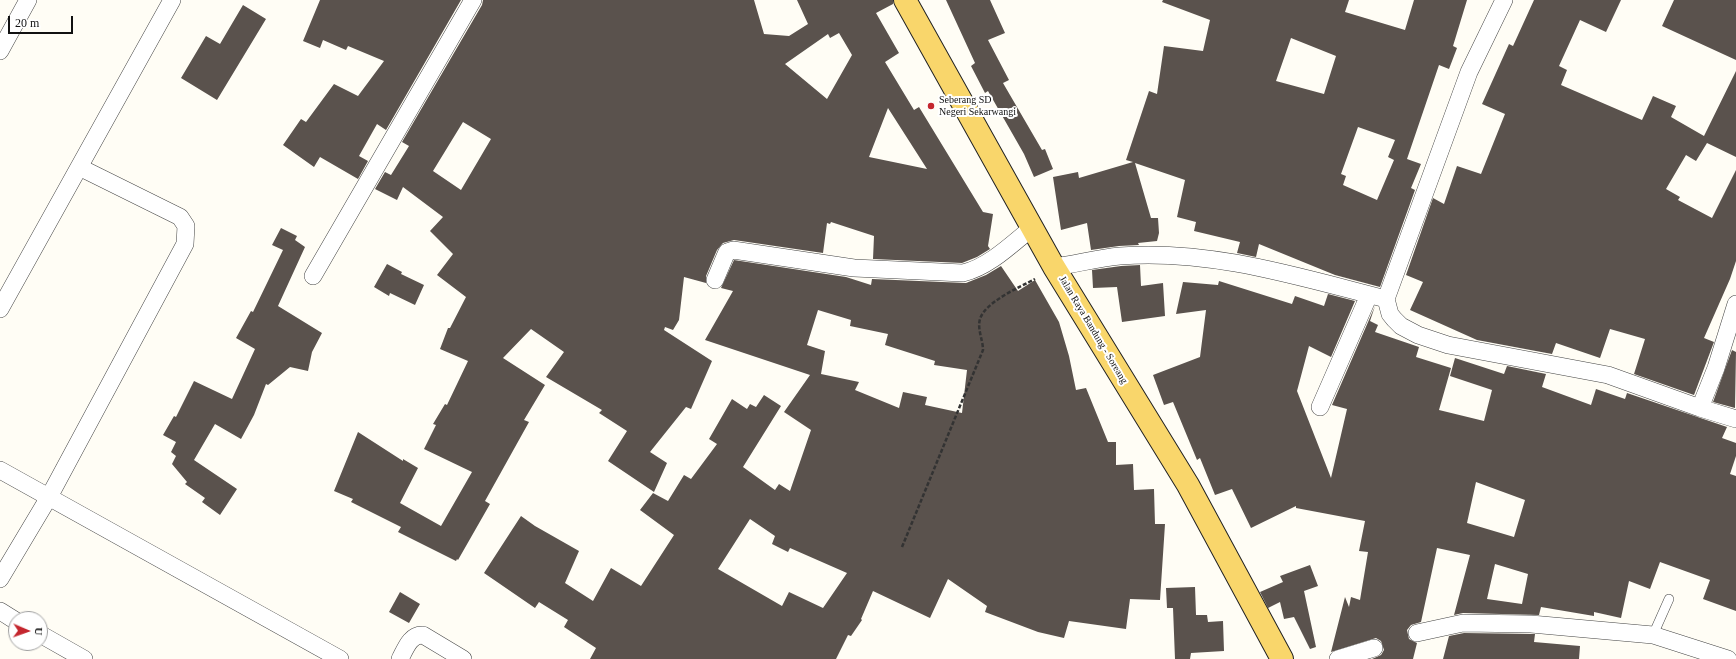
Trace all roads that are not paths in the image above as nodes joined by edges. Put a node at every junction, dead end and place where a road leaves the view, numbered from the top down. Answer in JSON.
{"nodes":[{"id":1,"x":28,"y":0,"type":"edge"},
{"id":2,"x":172,"y":0,"type":"edge"},
{"id":3,"x":473,"y":0,"type":"edge"},
{"id":4,"x":905,"y":0,"type":"edge"},
{"id":5,"x":1504,"y":0,"type":"edge"},
{"id":6,"x":0,"y":50,"type":"edge"},
{"id":7,"x":78,"y":167,"type":"junction"},
{"id":8,"x":1033,"y":227,"type":"junction"},
{"id":9,"x":1054,"y":267,"type":"junction"},
{"id":10,"x":313,"y":276,"type":"dead end"},
{"id":11,"x":715,"y":280,"type":"dead end"},
{"id":12,"x":1369,"y":295,"type":"junction"},
{"id":13,"x":1386,"y":299,"type":"junction"},
{"id":14,"x":1736,"y":304,"type":"edge"},
{"id":15,"x":0,"y":309,"type":"edge"},
{"id":16,"x":1320,"y":407,"type":"dead end"},
{"id":17,"x":1700,"y":408,"type":"junction"},
{"id":18,"x":1736,"y":419,"type":"edge"},
{"id":19,"x":0,"y":470,"type":"edge"},
{"id":20,"x":49,"y":497,"type":"junction"},
{"id":21,"x":0,"y":579,"type":"edge"},
{"id":22,"x":1669,"y":599,"type":"dead end"},
{"id":23,"x":1417,"y":633,"type":"dead end"},
{"id":24,"x":1653,"y":636,"type":"junction"},
{"id":25,"x":48,"y":639,"type":"edge"},
{"id":26,"x":1374,"y":648,"type":"dead end"},
{"id":27,"x":84,"y":659,"type":"edge"},
{"id":28,"x":340,"y":659,"type":"edge"},
{"id":29,"x":400,"y":659,"type":"edge"},
{"id":30,"x":463,"y":659,"type":"edge"},
{"id":31,"x":1282,"y":659,"type":"edge"},
{"id":32,"x":1338,"y":659,"type":"edge"},
{"id":33,"x":1728,"y":659,"type":"edge"}],
"edges":[{"from":1,"to":6,"type":"street"},
{"from":2,"to":7,"type":"street"},
{"from":3,"to":10,"type":"street"},
{"from":4,"to":8,"type":"main road","name":"Jalan Raya Bandung - Soreang"},
{"from":5,"to":13,"type":"street"},
{"from":7,"to":15,"type":"street"},
{"from":7,"to":20,"type":"street"},
{"from":8,"to":9,"type":"main road","name":"Jalan Raya Bandung - Soreang"},
{"from":8,"to":11,"type":"street"},
{"from":9,"to":12,"type":"street"},
{"from":9,"to":31,"type":"main road","name":"Jalan Raya Bandung - Soreang"},
{"from":12,"to":13,"type":"street"},
{"from":12,"to":16,"type":"street"},
{"from":13,"to":17,"type":"street"},
{"from":14,"to":17,"type":"street"},
{"from":17,"to":18,"type":"street"},
{"from":19,"to":20,"type":"street"},
{"from":20,"to":21,"type":"street"},
{"from":20,"to":28,"type":"street"},
{"from":22,"to":24,"type":"lane"},
{"from":23,"to":24,"type":"street"},
{"from":24,"to":33,"type":"street"},
{"from":25,"to":27,"type":"street"},
{"from":26,"to":32,"type":"street"},
{"from":29,"to":30,"type":"street"}]}
